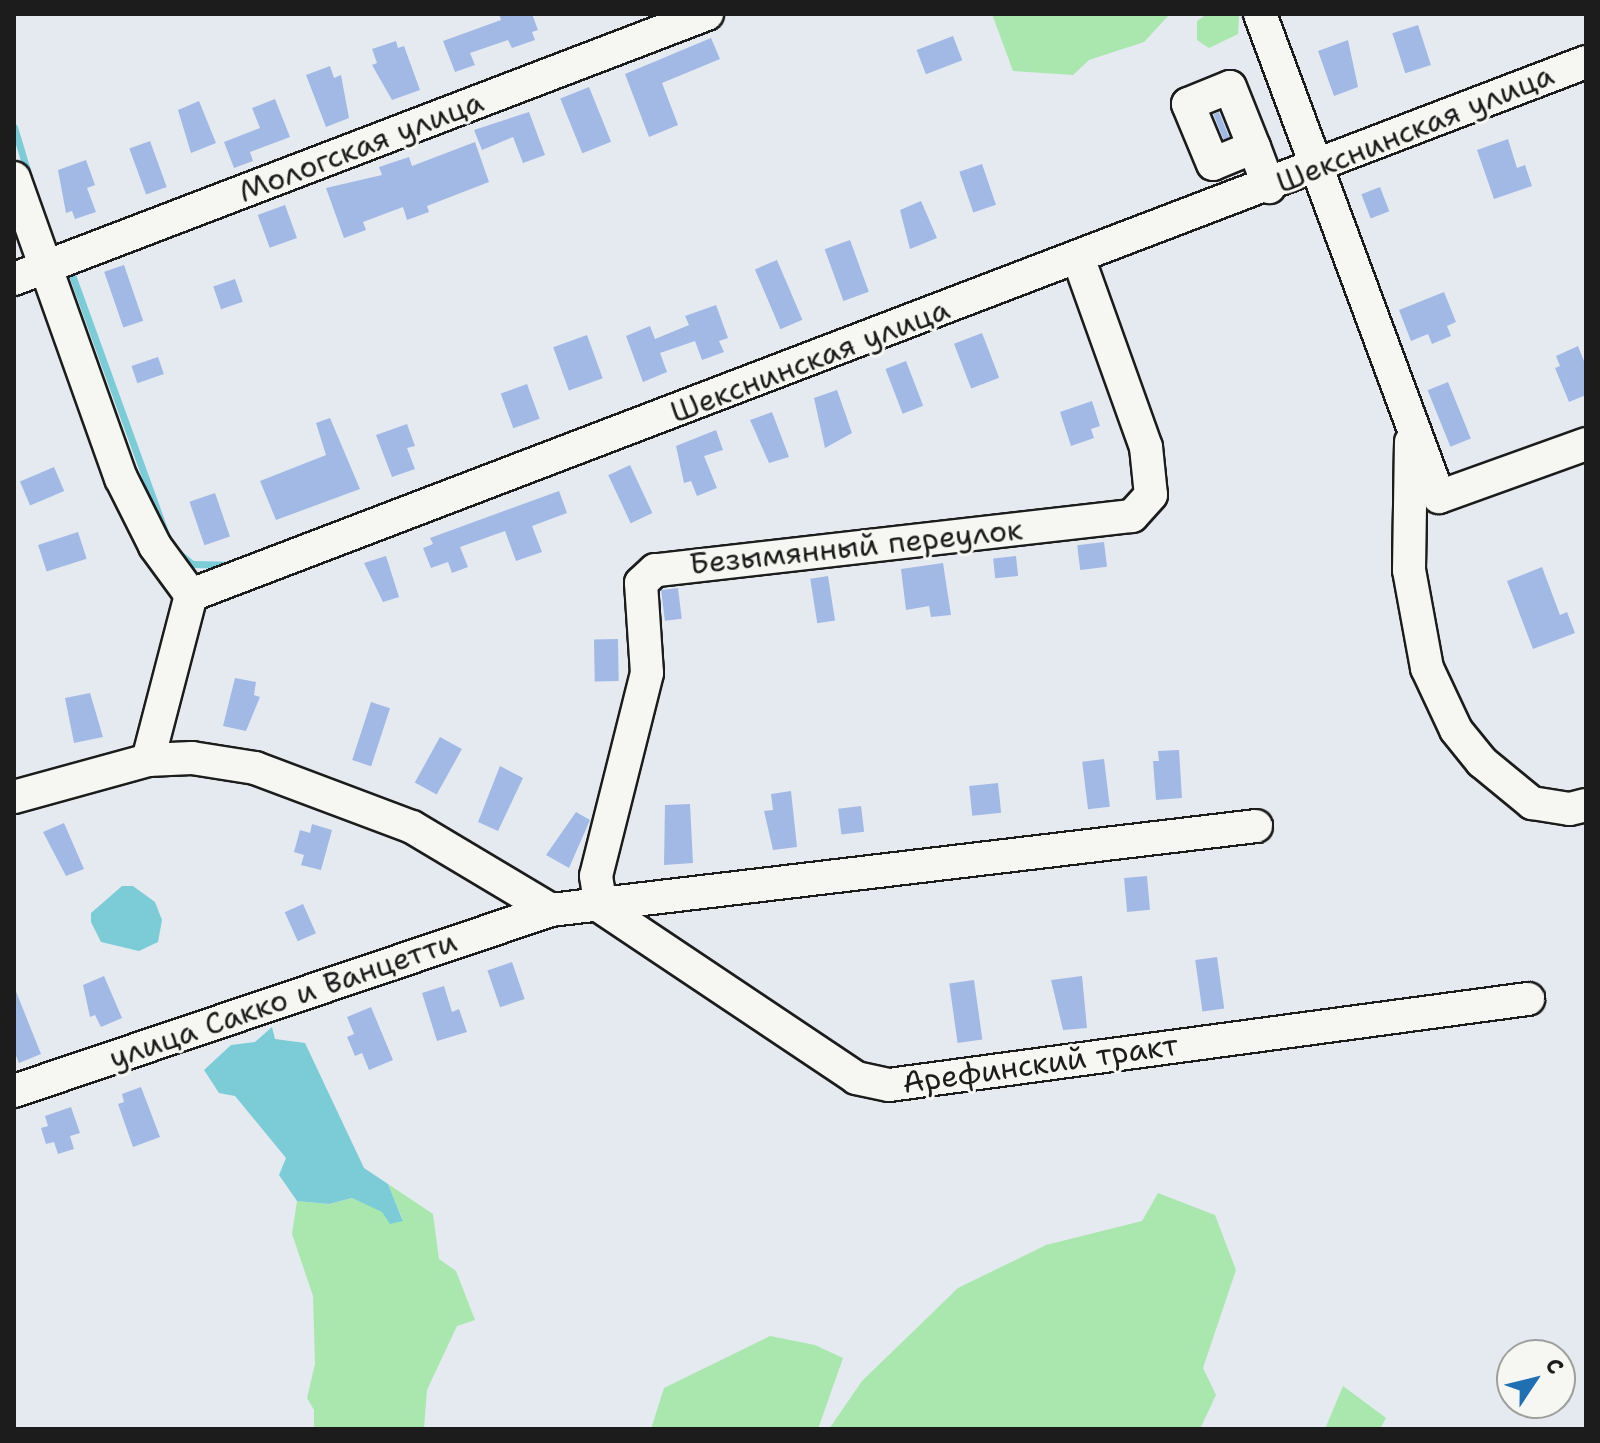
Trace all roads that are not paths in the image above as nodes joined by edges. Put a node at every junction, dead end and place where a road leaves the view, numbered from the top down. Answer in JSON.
{"nodes":[{"id":1,"x":707,"y":14,"type":"edge"},
{"id":2,"x":1260,"y":14,"type":"edge"},
{"id":3,"x":1586,"y":62,"type":"edge"},
{"id":4,"x":1254,"y":147,"type":"dead end"},
{"id":5,"x":1317,"y":166,"type":"junction"},
{"id":6,"x":14,"y":178,"type":"edge"},
{"id":7,"x":1269,"y":187,"type":"junction"},
{"id":8,"x":1079,"y":260,"type":"junction"},
{"id":9,"x":46,"y":267,"type":"junction"},
{"id":10,"x":14,"y":279,"type":"edge"},
{"id":11,"x":1411,"y":422,"type":"junction"},
{"id":12,"x":1586,"y":444,"type":"edge"},
{"id":13,"x":191,"y":595,"type":"junction"},
{"id":14,"x":148,"y":760,"type":"junction"},
{"id":15,"x":14,"y":797,"type":"edge"},
{"id":16,"x":1586,"y":805,"type":"edge"},
{"id":17,"x":1256,"y":826,"type":"dead end"},
{"id":18,"x":601,"y":907,"type":"junction"},
{"id":19,"x":551,"y":910,"type":"junction"},
{"id":20,"x":1528,"y":999,"type":"dead end"},
{"id":21,"x":14,"y":1091,"type":"edge"}],
"edges":[{"from":1,"to":9,"type":"street","name":"Мологская улица"},
{"from":2,"to":5,"type":"street"},
{"from":3,"to":5,"type":"street","name":"Шекснинская улица"},
{"from":4,"to":7,"type":"street"},
{"from":5,"to":7,"type":"street","name":"Шекснинская улица"},
{"from":5,"to":11,"type":"street"},
{"from":6,"to":9,"type":"street"},
{"from":7,"to":8,"type":"street","name":"Шекснинская улица"},
{"from":8,"to":13,"type":"street","name":"Шекснинская улица"},
{"from":8,"to":18,"type":"street","name":"Безымянный переулок"},
{"from":9,"to":10,"type":"street","name":"Мологская улица"},
{"from":9,"to":13,"type":"street"},
{"from":11,"to":12,"type":"street"},
{"from":11,"to":16,"type":"street"},
{"from":13,"to":14,"type":"street"},
{"from":14,"to":15,"type":"street"},
{"from":14,"to":19,"type":"street"},
{"from":17,"to":18,"type":"street"},
{"from":18,"to":19,"type":"street"},
{"from":18,"to":20,"type":"street","name":"Арефинский тракт"},
{"from":19,"to":21,"type":"street","name":"улица Сакко и Ванцетти"}]}
